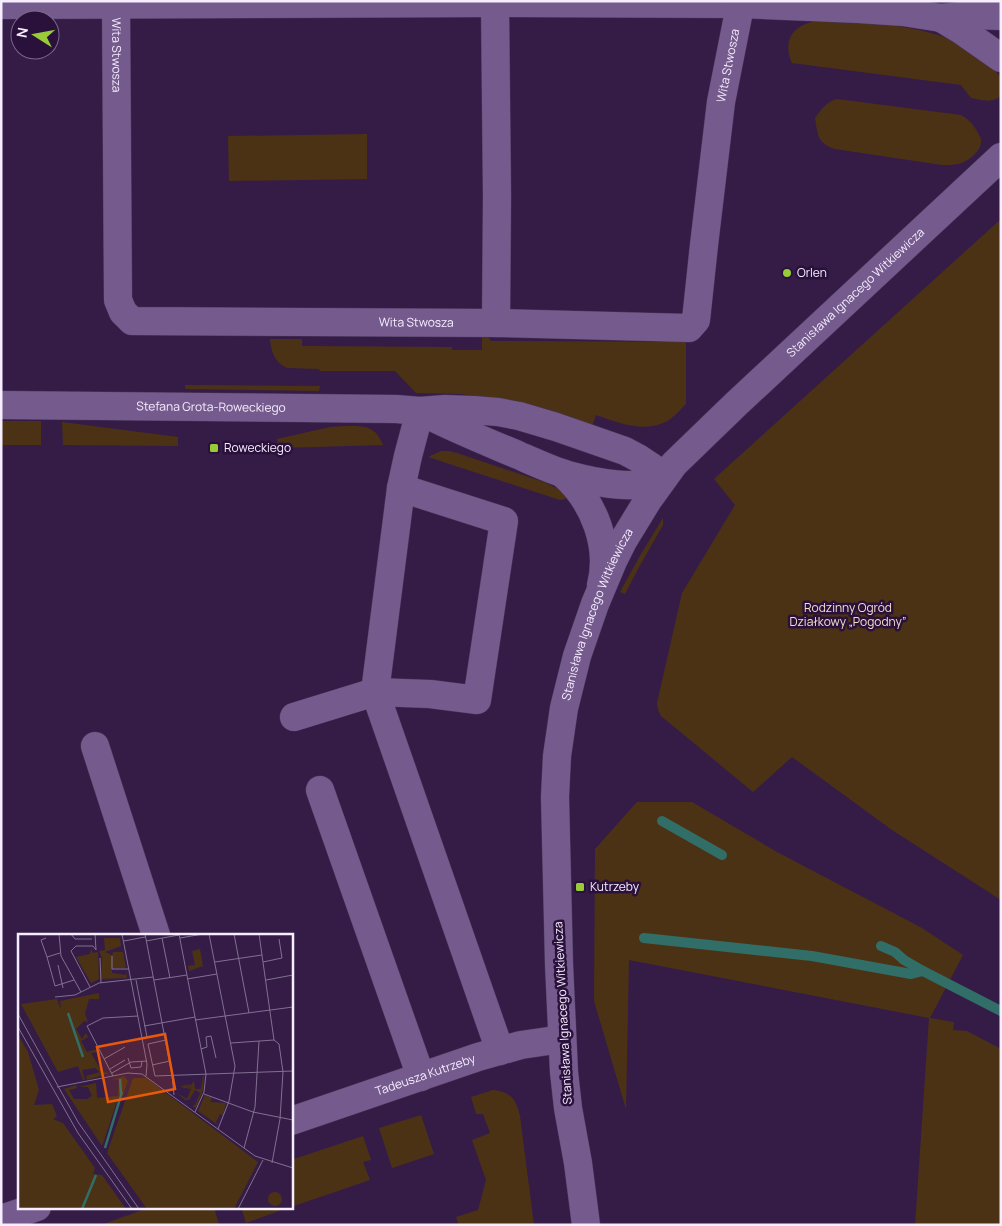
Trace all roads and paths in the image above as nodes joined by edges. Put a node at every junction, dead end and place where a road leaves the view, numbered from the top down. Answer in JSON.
{"nodes":[{"id":1,"x":495,"y":3,"type":"junction"},
{"id":2,"x":741,"y":3,"type":"edge"},
{"id":3,"x":1,"y":5,"type":"edge"},
{"id":4,"x":116,"y":5,"type":"junction"},
{"id":5,"x":1001,"y":16,"type":"edge"},
{"id":6,"x":941,"y":18,"type":"junction"},
{"id":7,"x":1001,"y":58,"type":"edge"},
{"id":8,"x":1001,"y":157,"type":"edge"},
{"id":9,"x":496,"y":323,"type":"junction"},
{"id":10,"x":1,"y":404,"type":"edge"},
{"id":11,"x":420,"y":411,"type":"junction"},
{"id":12,"x":564,"y":474,"type":"junction"},
{"id":13,"x":665,"y":476,"type":"junction"},
{"id":14,"x":401,"y":488,"type":"junction"},
{"id":15,"x":599,"y":594,"type":"junction"},
{"id":16,"x":375,"y":692,"type":"junction"},
{"id":17,"x":294,"y":717,"type":"dead end"},
{"id":18,"x":95,"y":746,"type":"dead end"},
{"id":19,"x":320,"y":790,"type":"dead end"},
{"id":20,"x":156,"y":934,"type":"edge"},
{"id":21,"x":562,"y":1039,"type":"junction"},
{"id":22,"x":500,"y":1051,"type":"junction"},
{"id":23,"x":421,"y":1077,"type":"junction"},
{"id":24,"x":292,"y":1121,"type":"edge"},
{"id":25,"x":34,"y":1208,"type":"edge"},
{"id":26,"x":1,"y":1219,"type":"edge"},
{"id":27,"x":586,"y":1225,"type":"edge"}],
"edges":[{"from":1,"to":2,"type":"street"},
{"from":1,"to":4,"type":"street"},
{"from":1,"to":9,"type":"street"},
{"from":2,"to":6,"type":"street"},
{"from":2,"to":9,"type":"street","name":"Wita Stwosza"},
{"from":3,"to":4,"type":"street"},
{"from":4,"to":9,"type":"street","name":"Wita Stwosza"},
{"from":5,"to":6,"type":"street"},
{"from":6,"to":7,"type":"street"},
{"from":8,"to":13,"type":"street","name":"Stanisława Ignacego Witkiewicza"},
{"from":10,"to":11,"type":"street","name":"Stefana Grota-Roweckiego"},
{"from":11,"to":12,"type":"street","name":"Stefana Grota-Roweckiego"},
{"from":11,"to":13,"type":"street","name":"Stefana Grota-Roweckiego"},
{"from":11,"to":14,"type":"street"},
{"from":12,"to":13,"type":"street","name":"Stefana Grota-Roweckiego"},
{"from":12,"to":15,"type":"street","name":"Stefana Grota-Roweckiego"},
{"from":13,"to":15,"type":"street","name":"Stanisława Ignacego Witkiewicza"},
{"from":14,"to":16,"type":"street"},
{"from":14,"to":16,"type":"street"},
{"from":15,"to":21,"type":"street","name":"Stanisława Ignacego Witkiewicza"},
{"from":16,"to":17,"type":"street"},
{"from":16,"to":22,"type":"street"},
{"from":18,"to":20,"type":"street"},
{"from":19,"to":23,"type":"street"},
{"from":21,"to":22,"type":"street","name":"Tadeusza Kutrzeby"},
{"from":21,"to":27,"type":"street","name":"Stanisława Ignacego Witkiewicza"},
{"from":22,"to":23,"type":"street","name":"Tadeusza Kutrzeby"},
{"from":23,"to":24,"type":"street","name":"Tadeusza Kutrzeby"},
{"from":25,"to":26,"type":"street"}]}
